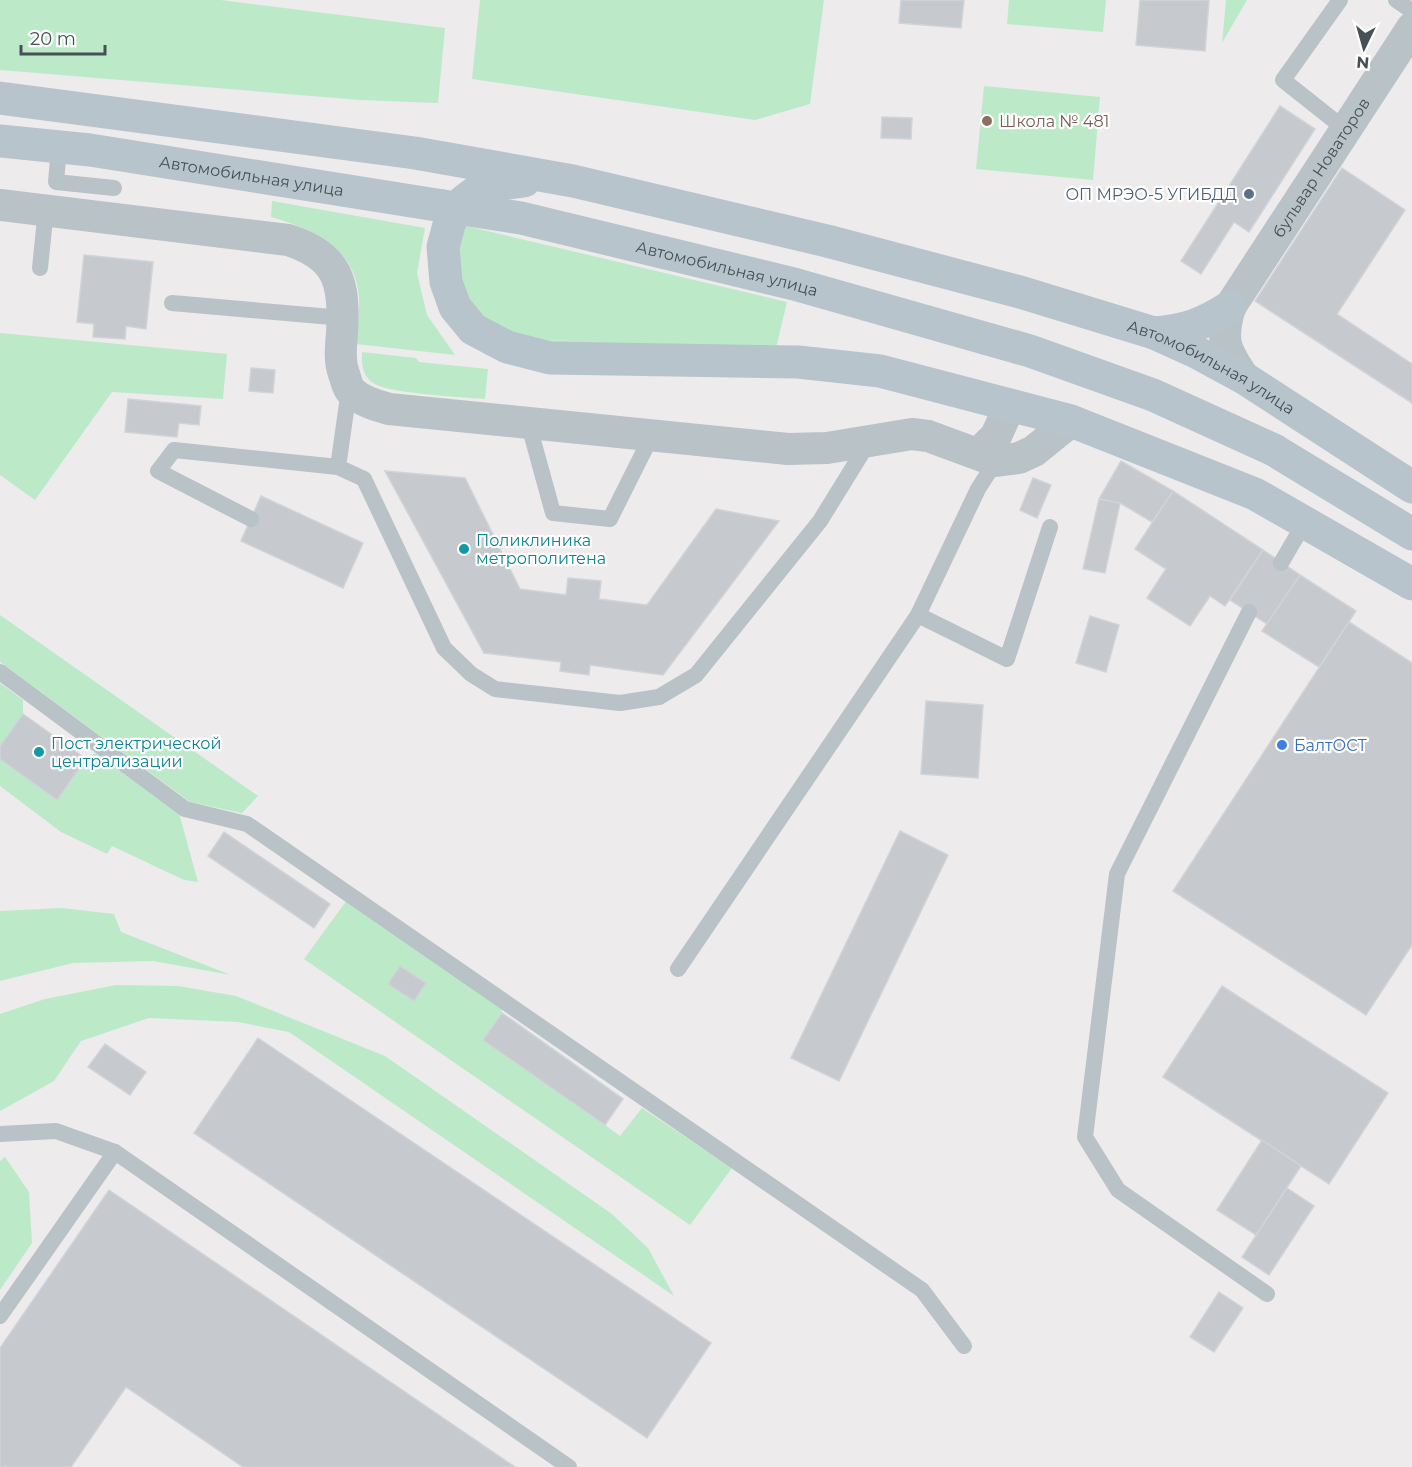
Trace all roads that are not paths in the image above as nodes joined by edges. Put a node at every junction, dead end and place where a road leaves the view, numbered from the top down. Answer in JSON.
{"nodes":[{"id":1,"x":1340,"y":0,"type":"edge"},
{"id":2,"x":1396,"y":0,"type":"edge"},
{"id":3,"x":1412,"y":11,"type":"edge"},
{"id":4,"x":1412,"y":28,"type":"edge"},
{"id":5,"x":0,"y":98,"type":"edge"},
{"id":6,"x":1346,"y":130,"type":"junction"},
{"id":7,"x":0,"y":141,"type":"edge"},
{"id":8,"x":59,"y":147,"type":"junction"},
{"id":9,"x":573,"y":181,"type":"junction"},
{"id":10,"x":114,"y":188,"type":"dead end"},
{"id":11,"x":0,"y":205,"type":"edge"},
{"id":12,"x":46,"y":210,"type":"junction"},
{"id":13,"x":40,"y":268,"type":"dead end"},
{"id":14,"x":172,"y":303,"type":"dead end"},
{"id":15,"x":1230,"y":308,"type":"junction"},
{"id":16,"x":343,"y":318,"type":"junction"},
{"id":17,"x":1154,"y":333,"type":"junction"},
{"id":18,"x":1244,"y":378,"type":"junction"},
{"id":19,"x":350,"y":390,"type":"junction"},
{"id":20,"x":1010,"y":405,"type":"junction"},
{"id":21,"x":1071,"y":421,"type":"junction"},
{"id":22,"x":528,"y":422,"type":"junction"},
{"id":23,"x":652,"y":435,"type":"junction"},
{"id":24,"x":871,"y":439,"type":"junction"},
{"id":25,"x":987,"y":457,"type":"junction"},
{"id":26,"x":338,"y":466,"type":"junction"},
{"id":27,"x":1412,"y":487,"type":"edge"},
{"id":28,"x":251,"y":519,"type":"dead end"},
{"id":29,"x":1305,"y":522,"type":"junction"},
{"id":30,"x":1050,"y":527,"type":"dead end"},
{"id":31,"x":1412,"y":534,"type":"edge"},
{"id":32,"x":1281,"y":563,"type":"dead end"},
{"id":33,"x":1412,"y":584,"type":"edge"},
{"id":34,"x":1249,"y":612,"type":"dead end"},
{"id":35,"x":918,"y":615,"type":"junction"},
{"id":36,"x":0,"y":672,"type":"edge"},
{"id":37,"x":678,"y":969,"type":"dead end"},
{"id":38,"x":0,"y":1134,"type":"edge"},
{"id":39,"x":115,"y":1152,"type":"junction"},
{"id":40,"x":1267,"y":1294,"type":"dead end"},
{"id":41,"x":0,"y":1316,"type":"edge"},
{"id":42,"x":964,"y":1346,"type":"dead end"},
{"id":43,"x":569,"y":1467,"type":"edge"}],
"edges":[{"from":1,"to":6,"type":"lane"},
{"from":2,"to":3,"type":"lane"},
{"from":4,"to":6,"type":"street","name":"бульвар Новаторов"},
{"from":5,"to":9,"type":"main road"},
{"from":6,"to":15,"type":"street","name":"бульвар Новаторов"},
{"from":7,"to":8,"type":"main road","name":"Автомобильная улица"},
{"from":8,"to":10,"type":"lane"},
{"from":8,"to":31,"type":"main road","name":"Автомобильная улица","bridge":true},
{"from":9,"to":17,"type":"main road","name":"Автомобильная улица"},
{"from":9,"to":20,"type":"main road"},
{"from":11,"to":12,"type":"street"},
{"from":12,"to":13,"type":"lane"},
{"from":12,"to":16,"type":"street"},
{"from":14,"to":16,"type":"lane"},
{"from":15,"to":17,"type":"main road"},
{"from":15,"to":18,"type":"street"},
{"from":16,"to":19,"type":"street"},
{"from":17,"to":18,"type":"main road","name":"Автомобильная улица"},
{"from":18,"to":27,"type":"main road","name":"Автомобильная улица"},
{"from":19,"to":22,"type":"street"},
{"from":19,"to":26,"type":"lane"},
{"from":20,"to":21,"type":"main road"},
{"from":20,"to":25,"type":"street"},
{"from":21,"to":25,"type":"street"},
{"from":21,"to":29,"type":"main road"},
{"from":22,"to":23,"type":"street"},
{"from":22,"to":23,"type":"lane"},
{"from":23,"to":24,"type":"street"},
{"from":24,"to":25,"type":"street"},
{"from":24,"to":26,"type":"lane"},
{"from":25,"to":35,"type":"lane"},
{"from":26,"to":28,"type":"lane"},
{"from":29,"to":32,"type":"lane"},
{"from":29,"to":33,"type":"main road"},
{"from":30,"to":35,"type":"lane"},
{"from":34,"to":40,"type":"lane"},
{"from":35,"to":37,"type":"lane"},
{"from":36,"to":42,"type":"lane"},
{"from":38,"to":39,"type":"lane"},
{"from":39,"to":41,"type":"lane"},
{"from":39,"to":43,"type":"lane"}]}
